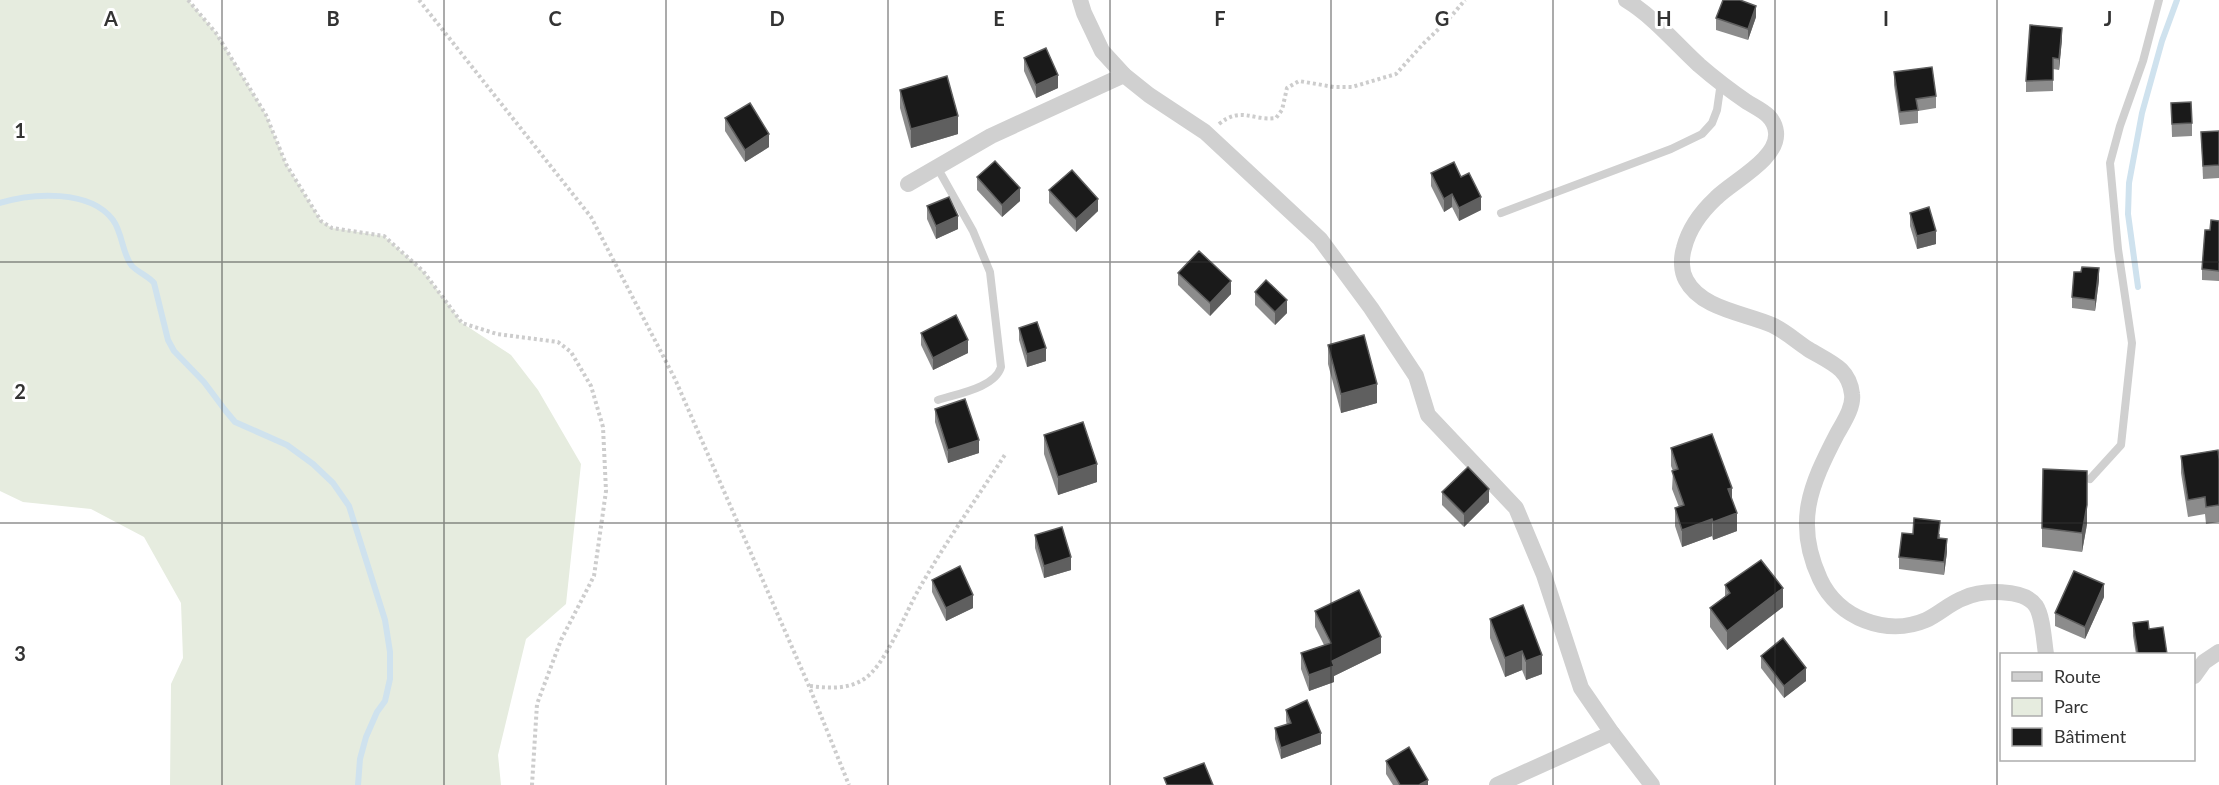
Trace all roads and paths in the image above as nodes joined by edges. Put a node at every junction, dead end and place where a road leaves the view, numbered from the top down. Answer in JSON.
{"nodes":[{"id":1,"x":188,"y":0,"type":"edge"},
{"id":2,"x":419,"y":0,"type":"edge"},
{"id":3,"x":1080,"y":0,"type":"edge"},
{"id":4,"x":1465,"y":0,"type":"edge"},
{"id":5,"x":1626,"y":0,"type":"edge"},
{"id":6,"x":2159,"y":0,"type":"edge"},
{"id":7,"x":1124,"y":75,"type":"junction"},
{"id":8,"x":1721,"y":82,"type":"junction"},
{"id":9,"x":1220,"y":146,"type":"junction"},
{"id":10,"x":937,"y":166,"type":"junction"},
{"id":11,"x":908,"y":184,"type":"dead end"},
{"id":12,"x":1501,"y":213,"type":"dead end"},
{"id":13,"x":938,"y":400,"type":"dead end"},
{"id":14,"x":1006,"y":453,"type":"dead end"},
{"id":15,"x":2090,"y":479,"type":"edge"},
{"id":16,"x":2219,"y":652,"type":"edge"},
{"id":17,"x":2046,"y":653,"type":"edge"},
{"id":18,"x":2195,"y":673,"type":"edge"},
{"id":19,"x":809,"y":686,"type":"junction"},
{"id":20,"x":1612,"y":733,"type":"junction"},
{"id":21,"x":532,"y":785,"type":"edge"},
{"id":22,"x":849,"y":785,"type":"edge"},
{"id":23,"x":1497,"y":785,"type":"edge"},
{"id":24,"x":1652,"y":785,"type":"edge"}],
"edges":[{"from":1,"to":21,"type":"path"},
{"from":2,"to":19,"type":"path"},
{"from":3,"to":7,"type":"street"},
{"from":4,"to":9,"type":"path"},
{"from":5,"to":8,"type":"street"},
{"from":6,"to":15,"type":"lane"},
{"from":7,"to":9,"type":"street"},
{"from":7,"to":10,"type":"street"},
{"from":8,"to":12,"type":"lane"},
{"from":8,"to":17,"type":"street"},
{"from":9,"to":20,"type":"street"},
{"from":10,"to":11,"type":"street"},
{"from":10,"to":13,"type":"lane"},
{"from":14,"to":19,"type":"path"},
{"from":16,"to":18,"type":"street"},
{"from":19,"to":22,"type":"path"},
{"from":20,"to":23,"type":"street"},
{"from":20,"to":24,"type":"street"}]}
